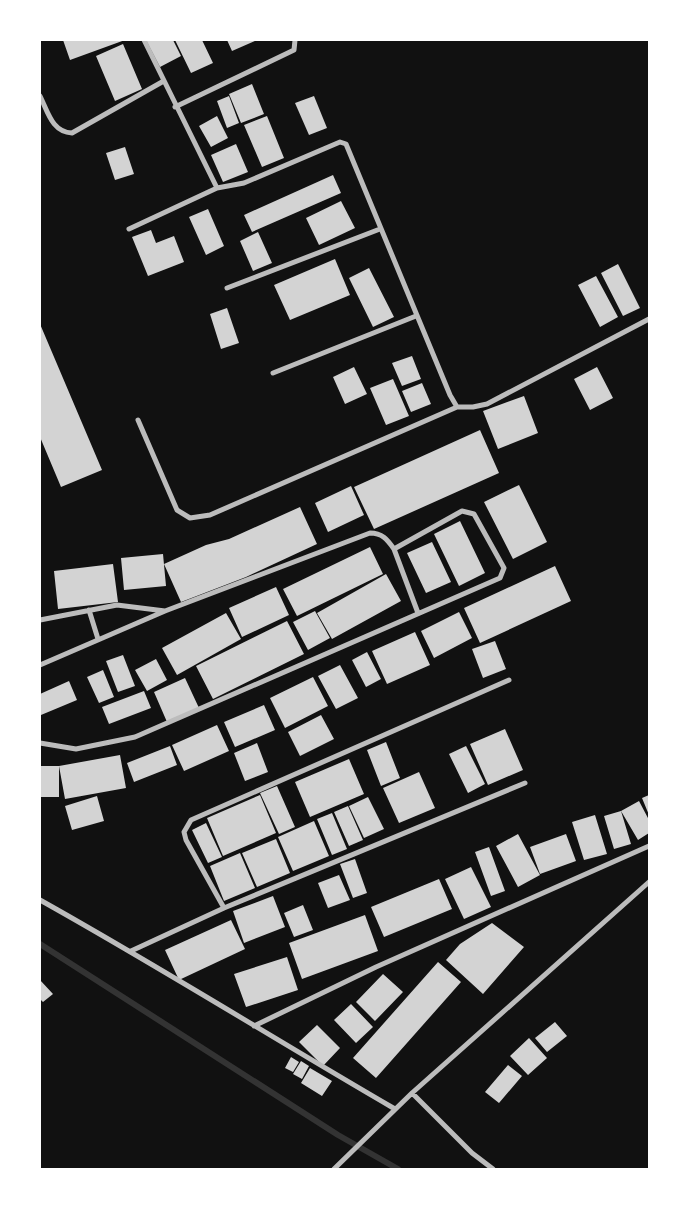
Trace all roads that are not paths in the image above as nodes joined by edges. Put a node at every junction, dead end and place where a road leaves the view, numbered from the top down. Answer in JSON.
{"nodes":[{"id":1,"x":144,"y":40,"type":"edge"},
{"id":2,"x":295,"y":40,"type":"edge"},
{"id":3,"x":162,"y":82,"type":"junction"},
{"id":4,"x":40,"y":96,"type":"edge"},
{"id":5,"x":175,"y":107,"type":"junction"},
{"id":6,"x":217,"y":188,"type":"junction"},
{"id":7,"x":129,"y":229,"type":"dead end"},
{"id":8,"x":380,"y":229,"type":"junction"},
{"id":9,"x":227,"y":288,"type":"dead end"},
{"id":10,"x":416,"y":316,"type":"junction"},
{"id":11,"x":649,"y":320,"type":"edge"},
{"id":12,"x":273,"y":373,"type":"dead end"},
{"id":13,"x":457,"y":406,"type":"junction"},
{"id":14,"x":138,"y":420,"type":"dead end"},
{"id":15,"x":394,"y":549,"type":"junction"},
{"id":16,"x":89,"y":610,"type":"junction"},
{"id":17,"x":165,"y":611,"type":"junction"},
{"id":18,"x":418,"y":612,"type":"junction"},
{"id":19,"x":40,"y":620,"type":"edge"},
{"id":20,"x":98,"y":639,"type":"junction"},
{"id":21,"x":40,"y":665,"type":"edge"},
{"id":22,"x":509,"y":680,"type":"dead end"},
{"id":23,"x":40,"y":743,"type":"edge"},
{"id":24,"x":526,"y":783,"type":"dead end"},
{"id":25,"x":649,"y":846,"type":"edge"},
{"id":26,"x":649,"y":882,"type":"edge"},
{"id":27,"x":40,"y":900,"type":"edge"},
{"id":28,"x":224,"y":908,"type":"junction"},
{"id":29,"x":131,"y":951,"type":"junction"},
{"id":30,"x":254,"y":1026,"type":"junction"},
{"id":31,"x":412,"y":1093,"type":"junction"},
{"id":32,"x":395,"y":1109,"type":"junction"},
{"id":33,"x":334,"y":1169,"type":"edge"},
{"id":34,"x":492,"y":1169,"type":"edge"}],
"edges":[{"from":1,"to":3,"type":"street"},
{"from":2,"to":5,"type":"street"},
{"from":3,"to":4,"type":"street"},
{"from":3,"to":5,"type":"street"},
{"from":5,"to":6,"type":"street"},
{"from":6,"to":7,"type":"street"},
{"from":6,"to":8,"type":"street"},
{"from":8,"to":9,"type":"street"},
{"from":8,"to":10,"type":"street"},
{"from":10,"to":12,"type":"street"},
{"from":10,"to":13,"type":"street"},
{"from":11,"to":13,"type":"street"},
{"from":13,"to":14,"type":"street"},
{"from":15,"to":17,"type":"street"},
{"from":15,"to":18,"type":"street"},
{"from":15,"to":18,"type":"street"},
{"from":16,"to":17,"type":"street"},
{"from":16,"to":19,"type":"street"},
{"from":16,"to":20,"type":"street"},
{"from":17,"to":20,"type":"street"},
{"from":18,"to":23,"type":"street"},
{"from":20,"to":21,"type":"street"},
{"from":22,"to":28,"type":"street"},
{"from":24,"to":28,"type":"street"},
{"from":25,"to":30,"type":"street"},
{"from":26,"to":31,"type":"street"},
{"from":27,"to":29,"type":"street"},
{"from":28,"to":29,"type":"street"},
{"from":29,"to":30,"type":"street"},
{"from":30,"to":32,"type":"street"},
{"from":31,"to":32,"type":"street"},
{"from":31,"to":34,"type":"street"},
{"from":32,"to":33,"type":"street"}]}
